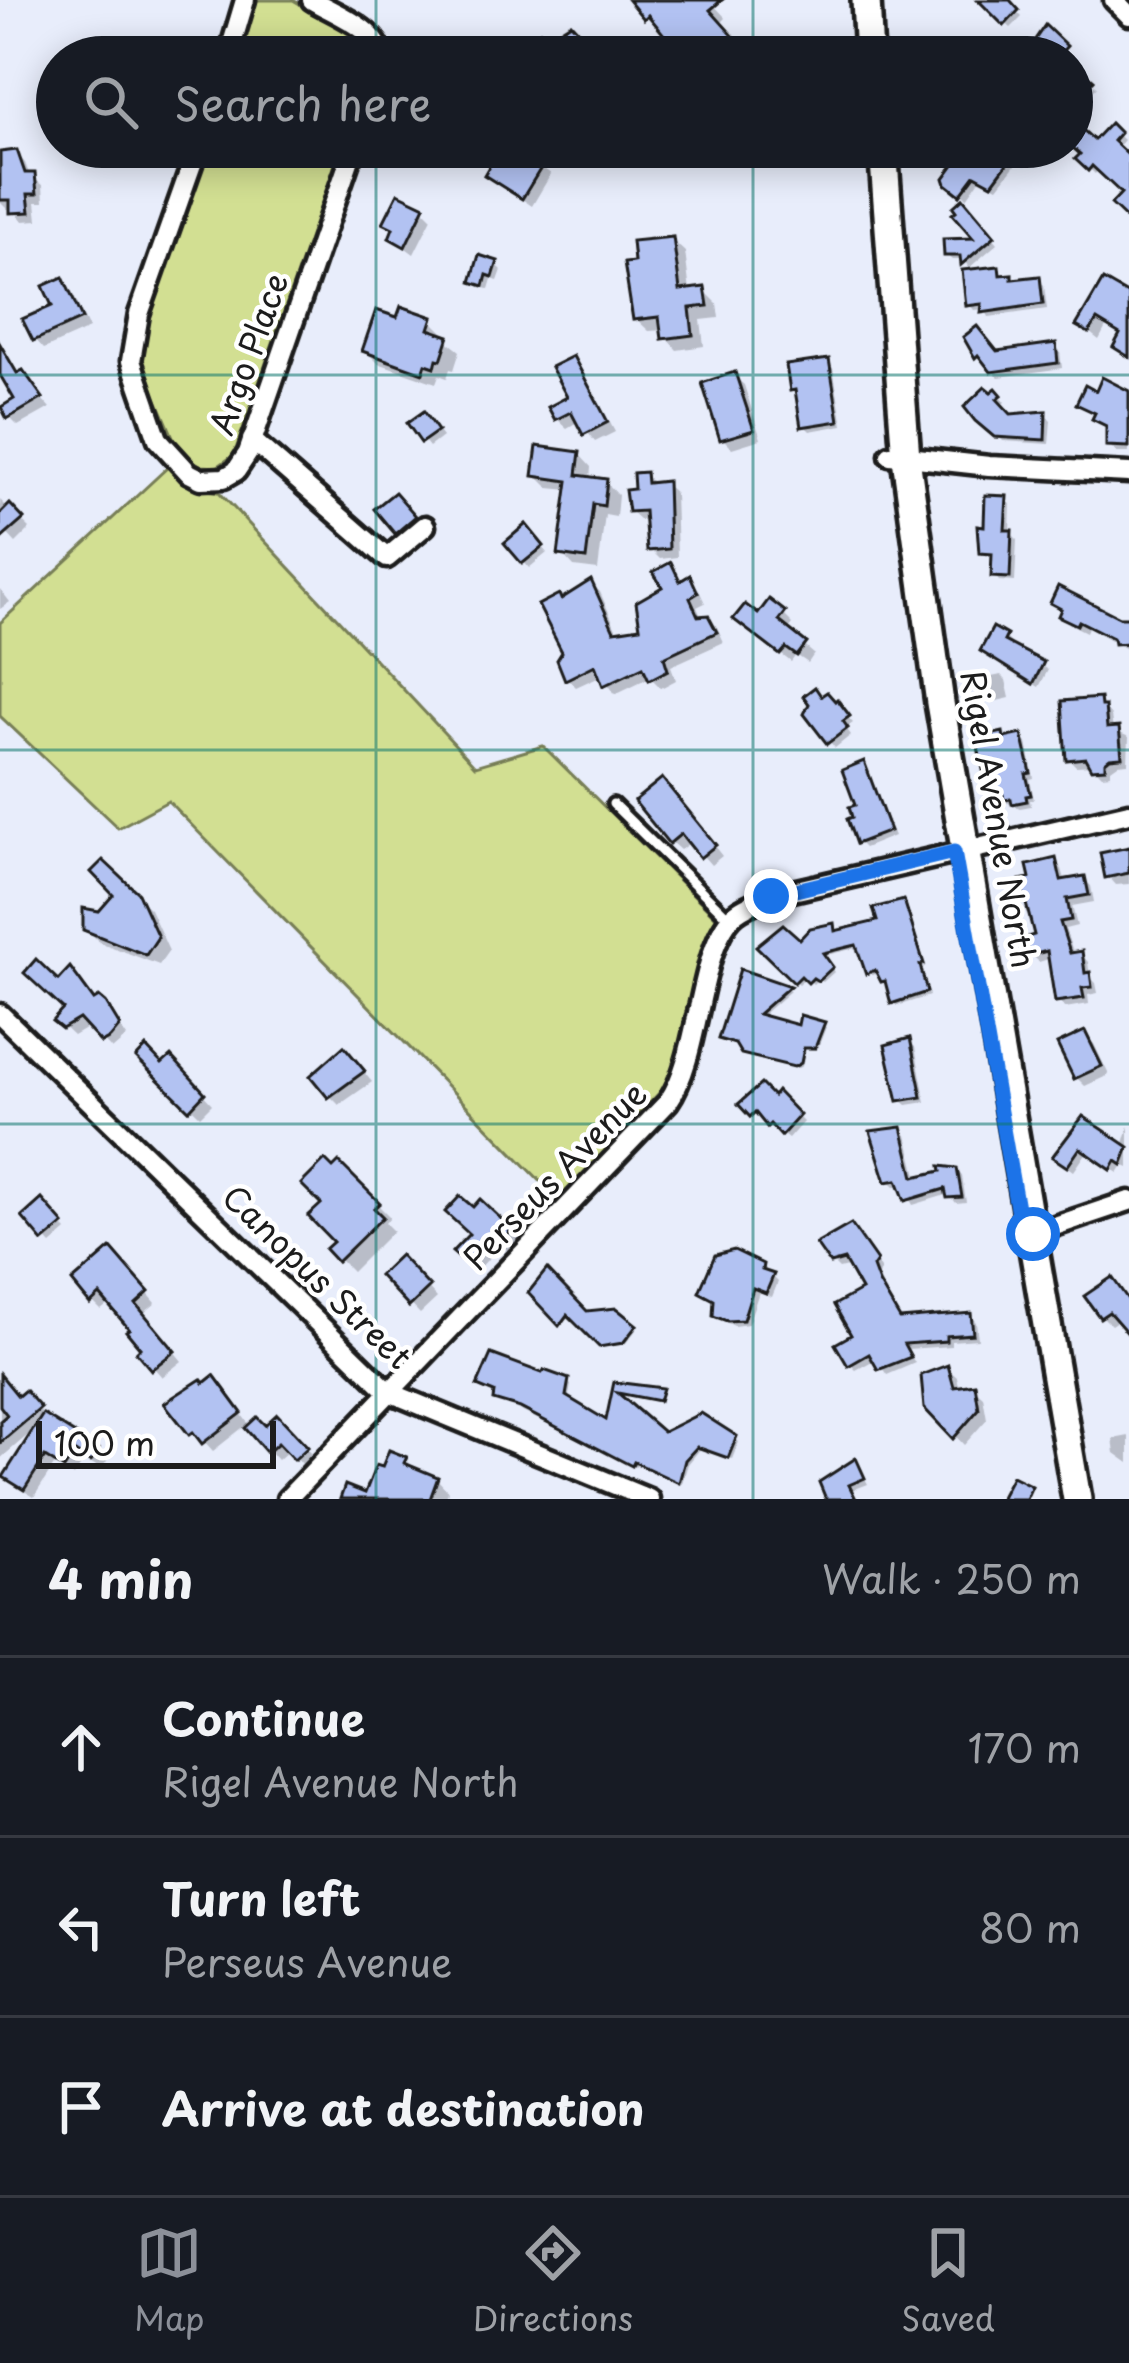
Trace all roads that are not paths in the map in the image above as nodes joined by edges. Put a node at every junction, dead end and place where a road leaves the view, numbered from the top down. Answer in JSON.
{"nodes":[{"id":1,"x":245,"y":0,"type":"edge"},
{"id":2,"x":312,"y":0,"type":"edge"},
{"id":3,"x":866,"y":0,"type":"edge"},
{"id":4,"x":880,"y":0,"type":"edge"},
{"id":5,"x":1114,"y":0,"type":"edge"},
{"id":6,"x":1129,"y":15,"type":"edge"},
{"id":7,"x":234,"y":36,"type":"edge"},
{"id":8,"x":370,"y":36,"type":"edge"},
{"id":9,"x":868,"y":36,"type":"edge"},
{"id":10,"x":880,"y":36,"type":"edge"},
{"id":11,"x":191,"y":168,"type":"edge"},
{"id":12,"x":347,"y":168,"type":"edge"},
{"id":13,"x":875,"y":168,"type":"edge"},
{"id":14,"x":884,"y":168,"type":"edge"},
{"id":15,"x":253,"y":440,"type":"junction"},
{"id":16,"x":898,"y":457,"type":"junction"},
{"id":17,"x":1129,"y":473,"type":"edge"},
{"id":18,"x":424,"y":526,"type":"dead end"},
{"id":19,"x":614,"y":804,"type":"dead end"},
{"id":20,"x":1129,"y":813,"type":"edge"},
{"id":21,"x":961,"y":851,"type":"junction"},
{"id":22,"x":730,"y":919,"type":"junction"},
{"id":23,"x":0,"y":1014,"type":"edge"},
{"id":24,"x":1129,"y":1202,"type":"edge"},
{"id":25,"x":1028,"y":1235,"type":"junction"},
{"id":26,"x":389,"y":1392,"type":"junction"},
{"id":27,"x":287,"y":1499,"type":"edge"},
{"id":28,"x":649,"y":1499,"type":"edge"},
{"id":29,"x":1059,"y":1499,"type":"edge"},
{"id":30,"x":1077,"y":1499,"type":"edge"}],
"edges":[{"from":1,"to":7,"type":"street"},
{"from":2,"to":8,"type":"street"},
{"from":3,"to":9,"type":"main road"},
{"from":4,"to":10,"type":"main road"},
{"from":5,"to":6,"type":"street"},
{"from":11,"to":15,"type":"street","name":"Argo Place"},
{"from":12,"to":15,"type":"street","name":"Argo Place"},
{"from":13,"to":16,"type":"main road","name":"Rigel Avenue North"},
{"from":14,"to":16,"type":"main road","name":"Rigel Avenue North"},
{"from":15,"to":18,"type":"street"},
{"from":16,"to":17,"type":"street"},
{"from":16,"to":21,"type":"main road","name":"Rigel Avenue North"},
{"from":19,"to":22,"type":"lane"},
{"from":20,"to":21,"type":"street"},
{"from":21,"to":22,"type":"street"},
{"from":21,"to":25,"type":"main road","name":"Rigel Avenue North"},
{"from":22,"to":26,"type":"street","name":"Perseus Avenue"},
{"from":23,"to":26,"type":"street","name":"Canopus Street"},
{"from":24,"to":25,"type":"street"},
{"from":25,"to":29,"type":"main road","name":"Rigel Avenue North"},
{"from":25,"to":30,"type":"main road","name":"Rigel Avenue North"},
{"from":26,"to":27,"type":"street","name":"Perseus Avenue"},
{"from":26,"to":28,"type":"street","name":"Canopus Street"}]}
